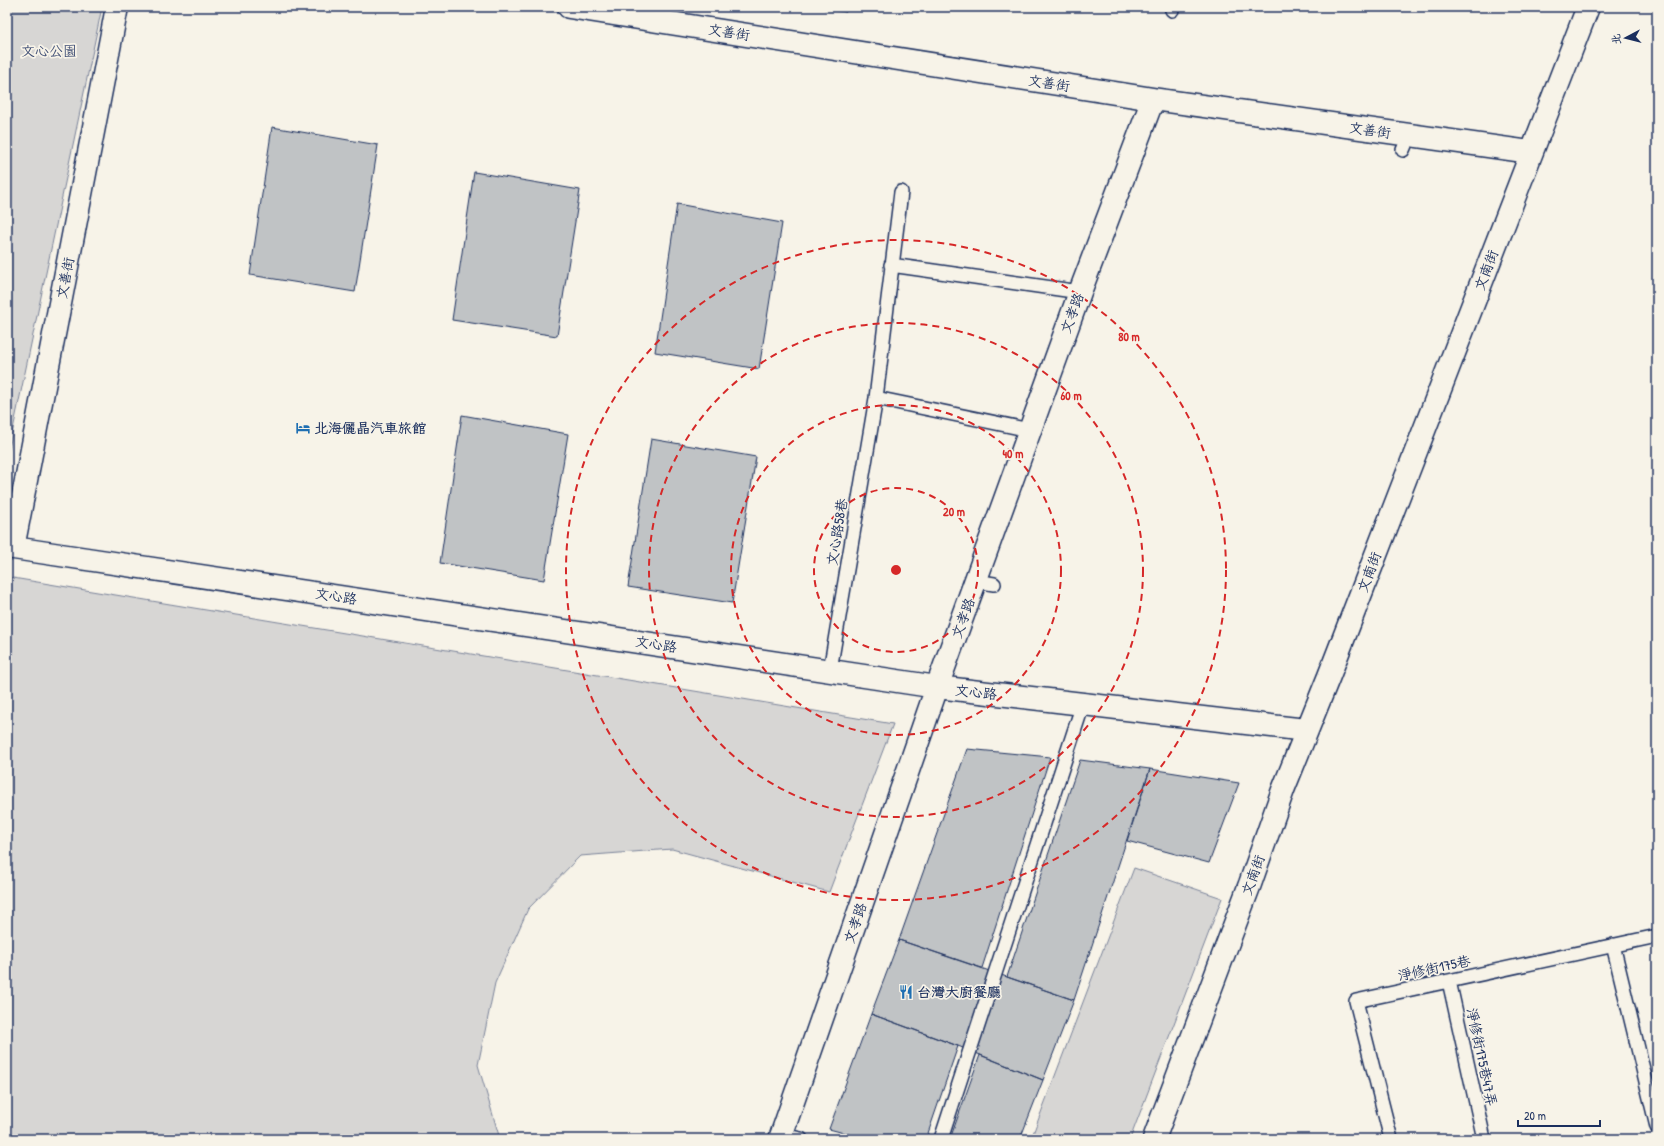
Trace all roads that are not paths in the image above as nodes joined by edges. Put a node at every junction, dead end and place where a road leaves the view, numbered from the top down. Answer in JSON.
{"nodes":[{"id":1,"x":117,"y":7,"type":"edge"},
{"id":2,"x":569,"y":7,"type":"edge"},
{"id":3,"x":1588,"y":7,"type":"edge"},
{"id":4,"x":1153,"y":99,"type":"junction"},
{"id":5,"x":1531,"y":152,"type":"junction"},
{"id":6,"x":901,"y":192,"type":"dead end"},
{"id":7,"x":891,"y":265,"type":"junction"},
{"id":8,"x":1080,"y":292,"type":"junction"},
{"id":9,"x":876,"y":398,"type":"junction"},
{"id":10,"x":1030,"y":430,"type":"junction"},
{"id":11,"x":10,"y":548,"type":"edge"},
{"id":12,"x":830,"y":670,"type":"junction"},
{"id":13,"x":937,"y":687,"type":"junction"},
{"id":14,"x":1083,"y":704,"type":"junction"},
{"id":15,"x":1306,"y":730,"type":"junction"},
{"id":16,"x":1657,"y":936,"type":"edge"},
{"id":17,"x":1613,"y":945,"type":"junction"},
{"id":18,"x":1449,"y":981,"type":"junction"},
{"id":19,"x":1657,"y":1127,"type":"edge"},
{"id":20,"x":788,"y":1138,"type":"edge"},
{"id":21,"x":941,"y":1139,"type":"edge"},
{"id":22,"x":1154,"y":1139,"type":"edge"},
{"id":23,"x":1390,"y":1139,"type":"edge"},
{"id":24,"x":1484,"y":1139,"type":"edge"}],
"edges":[{"from":1,"to":11,"type":"street","name":"文善街"},
{"from":2,"to":4,"type":"street","name":"文善街"},
{"from":3,"to":5,"type":"street","name":"文南街"},
{"from":4,"to":5,"type":"street","name":"文善街"},
{"from":4,"to":8,"type":"street","name":"文孝路"},
{"from":5,"to":15,"type":"street","name":"文南街"},
{"from":6,"to":7,"type":"lane","name":"文心路58巷"},
{"from":7,"to":8,"type":"lane"},
{"from":7,"to":9,"type":"lane","name":"文心路58巷"},
{"from":8,"to":10,"type":"street","name":"文孝路"},
{"from":9,"to":10,"type":"lane"},
{"from":9,"to":12,"type":"lane","name":"文心路58巷"},
{"from":10,"to":13,"type":"street","name":"文孝路"},
{"from":11,"to":12,"type":"street","name":"文心路"},
{"from":12,"to":13,"type":"street","name":"文心路"},
{"from":13,"to":14,"type":"street","name":"文心路"},
{"from":13,"to":20,"type":"street","name":"文孝路"},
{"from":14,"to":15,"type":"street","name":"文心路"},
{"from":14,"to":21,"type":"lane"},
{"from":15,"to":22,"type":"street","name":"文南街"},
{"from":16,"to":17,"type":"lane","name":"淨修街175巷"},
{"from":17,"to":18,"type":"lane","name":"淨修街175巷"},
{"from":17,"to":19,"type":"lane"},
{"from":18,"to":23,"type":"lane","name":"淨修街175巷"},
{"from":18,"to":24,"type":"lane","name":"淨修街175巷47弄"}]}
